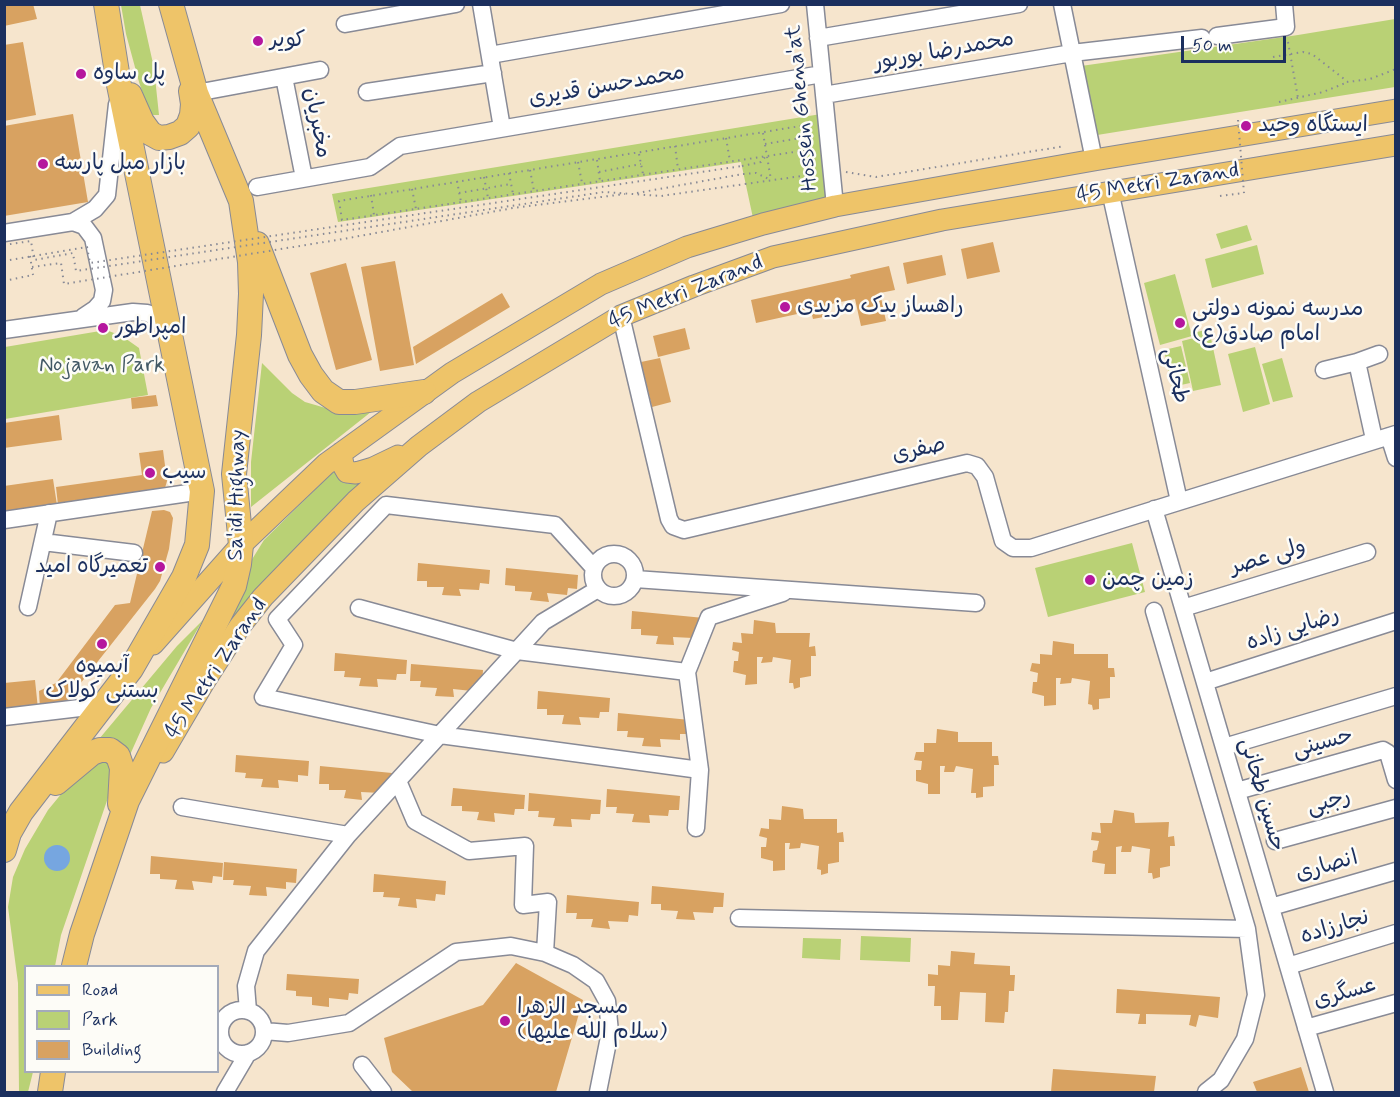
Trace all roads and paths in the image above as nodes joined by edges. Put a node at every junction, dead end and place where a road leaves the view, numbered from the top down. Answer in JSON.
{"nodes":[{"id":1,"x":106,"y":4,"type":"edge"},
{"id":2,"x":171,"y":4,"type":"edge"},
{"id":3,"x":456,"y":4,"type":"edge"},
{"id":4,"x":481,"y":4,"type":"edge"},
{"id":5,"x":781,"y":4,"type":"edge"},
{"id":6,"x":815,"y":4,"type":"edge"},
{"id":7,"x":1019,"y":4,"type":"edge"},
{"id":8,"x":1062,"y":4,"type":"edge"},
{"id":9,"x":1284,"y":4,"type":"edge"},
{"id":10,"x":345,"y":24,"type":"dead end"},
{"id":11,"x":1286,"y":27,"type":"junction"},
{"id":12,"x":818,"y":38,"type":"junction"},
{"id":13,"x":183,"y":49,"type":"junction"},
{"id":14,"x":1072,"y":53,"type":"junction"},
{"id":15,"x":114,"y":54,"type":"junction"},
{"id":16,"x":1290,"y":54,"type":"junction"},
{"id":17,"x":490,"y":55,"type":"junction"},
{"id":18,"x":1273,"y":57,"type":"dead end"},
{"id":19,"x":1395,"y":69,"type":"edge"},
{"id":20,"x":320,"y":70,"type":"dead end"},
{"id":21,"x":493,"y":73,"type":"junction"},
{"id":22,"x":822,"y":74,"type":"junction"},
{"id":23,"x":284,"y":77,"type":"junction"},
{"id":24,"x":1348,"y":82,"type":"junction"},
{"id":25,"x":119,"y":85,"type":"junction"},
{"id":26,"x":367,"y":92,"type":"dead end"},
{"id":27,"x":196,"y":93,"type":"junction"},
{"id":28,"x":824,"y":95,"type":"junction"},
{"id":29,"x":1298,"y":98,"type":"junction"},
{"id":30,"x":1279,"y":102,"type":"dead end"},
{"id":31,"x":1395,"y":110,"type":"edge"},
{"id":32,"x":1244,"y":117,"type":"dead end"},
{"id":33,"x":1232,"y":119,"type":"dead end"},
{"id":34,"x":1238,"y":120,"type":"dead end"},
{"id":35,"x":815,"y":124,"type":"dead end"},
{"id":36,"x":502,"y":128,"type":"junction"},
{"id":37,"x":763,"y":132,"type":"junction"},
{"id":38,"x":817,"y":135,"type":"dead end"},
{"id":39,"x":726,"y":138,"type":"junction"},
{"id":40,"x":765,"y":144,"type":"junction"},
{"id":41,"x":1395,"y":145,"type":"edge"},
{"id":42,"x":400,"y":146,"type":"joint"},
{"id":43,"x":675,"y":146,"type":"junction"},
{"id":44,"x":820,"y":148,"type":"dead end"},
{"id":45,"x":1092,"y":151,"type":"junction"},
{"id":46,"x":639,"y":152,"type":"junction"},
{"id":47,"x":767,"y":156,"type":"junction"},
{"id":48,"x":597,"y":159,"type":"junction"},
{"id":49,"x":730,"y":161,"type":"junction"},
{"id":50,"x":578,"y":162,"type":"junction"},
{"id":51,"x":641,"y":164,"type":"junction"},
{"id":52,"x":678,"y":169,"type":"junction"},
{"id":53,"x":530,"y":170,"type":"junction"},
{"id":54,"x":832,"y":171,"type":"junction"},
{"id":55,"x":599,"y":172,"type":"junction"},
{"id":56,"x":509,"y":173,"type":"junction"},
{"id":57,"x":643,"y":174,"type":"junction"},
{"id":58,"x":484,"y":177,"type":"junction"},
{"id":59,"x":304,"y":178,"type":"junction"},
{"id":60,"x":771,"y":180,"type":"junction"},
{"id":61,"x":600,"y":181,"type":"junction"},
{"id":62,"x":457,"y":182,"type":"junction"},
{"id":63,"x":511,"y":184,"type":"junction"},
{"id":64,"x":582,"y":184,"type":"junction"},
{"id":65,"x":412,"y":189,"type":"junction"},
{"id":66,"x":487,"y":189,"type":"junction"},
{"id":67,"x":534,"y":191,"type":"junction"},
{"id":68,"x":1110,"y":191,"type":"junction"},
{"id":69,"x":459,"y":193,"type":"junction"},
{"id":70,"x":632,"y":193,"type":"junction"},
{"id":71,"x":249,"y":194,"type":"junction"},
{"id":72,"x":513,"y":194,"type":"junction"},
{"id":73,"x":371,"y":195,"type":"junction"},
{"id":74,"x":1220,"y":196,"type":"dead end"},
{"id":75,"x":488,"y":198,"type":"junction"},
{"id":76,"x":461,"y":202,"type":"junction"},
{"id":77,"x":835,"y":206,"type":"junction"},
{"id":78,"x":416,"y":209,"type":"junction"},
{"id":79,"x":374,"y":215,"type":"junction"},
{"id":80,"x":74,"y":222,"type":"junction"},
{"id":81,"x":4,"y":233,"type":"edge"},
{"id":82,"x":4,"y":245,"type":"edge"},
{"id":83,"x":32,"y":256,"type":"junction"},
{"id":84,"x":4,"y":261,"type":"edge"},
{"id":85,"x":32,"y":267,"type":"junction"},
{"id":86,"x":4,"y":280,"type":"edge"},
{"id":87,"x":621,"y":316,"type":"junction"},
{"id":88,"x":82,"y":318,"type":"junction"},
{"id":89,"x":4,"y":330,"type":"edge"},
{"id":90,"x":170,"y":331,"type":"junction"},
{"id":91,"x":1378,"y":354,"type":"dead end"},
{"id":92,"x":1357,"y":362,"type":"junction"},
{"id":93,"x":1324,"y":370,"type":"dead end"},
{"id":94,"x":424,"y":392,"type":"junction"},
{"id":95,"x":1386,"y":436,"type":"edge"},
{"id":96,"x":419,"y":446,"type":"junction"},
{"id":97,"x":341,"y":453,"type":"junction"},
{"id":98,"x":1395,"y":458,"type":"edge"},
{"id":99,"x":202,"y":491,"type":"junction"},
{"id":100,"x":1179,"y":501,"type":"junction"},
{"id":101,"x":1154,"y":509,"type":"junction"},
{"id":102,"x":49,"y":513,"type":"junction"},
{"id":103,"x":4,"y":520,"type":"edge"},
{"id":104,"x":43,"y":542,"type":"junction"},
{"id":105,"x":240,"y":544,"type":"junction"},
{"id":106,"x":1367,"y":552,"type":"dead end"},
{"id":107,"x":134,"y":553,"type":"dead end"},
{"id":108,"x":594,"y":568,"type":"junction"},
{"id":109,"x":635,"y":579,"type":"junction"},
{"id":110,"x":598,"y":589,"type":"junction"},
{"id":111,"x":790,"y":591,"type":"junction"},
{"id":112,"x":976,"y":603,"type":"dead end"},
{"id":113,"x":28,"y":607,"type":"dead end"},
{"id":114,"x":359,"y":608,"type":"dead end"},
{"id":115,"x":1183,"y":608,"type":"junction"},
{"id":116,"x":1154,"y":611,"type":"dead end"},
{"id":117,"x":1395,"y":621,"type":"edge"},
{"id":118,"x":517,"y":651,"type":"junction"},
{"id":119,"x":131,"y":669,"type":"junction"},
{"id":120,"x":687,"y":672,"type":"junction"},
{"id":121,"x":1205,"y":682,"type":"junction"},
{"id":122,"x":1395,"y":696,"type":"edge"},
{"id":123,"x":105,"y":705,"type":"junction"},
{"id":124,"x":4,"y":717,"type":"edge"},
{"id":125,"x":440,"y":735,"type":"junction"},
{"id":126,"x":1224,"y":747,"type":"junction"},
{"id":127,"x":700,"y":770,"type":"junction"},
{"id":128,"x":1395,"y":780,"type":"edge"},
{"id":129,"x":398,"y":781,"type":"junction"},
{"id":130,"x":1237,"y":791,"type":"junction"},
{"id":131,"x":182,"y":807,"type":"dead end"},
{"id":132,"x":1395,"y":808,"type":"edge"},
{"id":133,"x":21,"y":812,"type":"junction"},
{"id":134,"x":118,"y":828,"type":"junction"},
{"id":135,"x":696,"y":828,"type":"dead end"},
{"id":136,"x":348,"y":835,"type":"junction"},
{"id":137,"x":6,"y":837,"type":"edge"},
{"id":138,"x":1275,"y":841,"type":"dead end"},
{"id":139,"x":1395,"y":871,"type":"edge"},
{"id":140,"x":1271,"y":907,"type":"junction"},
{"id":141,"x":739,"y":918,"type":"dead end"},
{"id":142,"x":1247,"y":929,"type":"junction"},
{"id":143,"x":1395,"y":933,"type":"edge"},
{"id":144,"x":545,"y":953,"type":"junction"},
{"id":145,"x":74,"y":965,"type":"edge"},
{"id":146,"x":1288,"y":966,"type":"junction"},
{"id":147,"x":1395,"y":1003,"type":"edge"},
{"id":148,"x":248,"y":1011,"type":"junction"},
{"id":149,"x":1306,"y":1028,"type":"junction"},
{"id":150,"x":264,"y":1031,"type":"junction"},
{"id":151,"x":248,"y":1053,"type":"junction"},
{"id":152,"x":362,"y":1065,"type":"dead end"},
{"id":153,"x":53,"y":1073,"type":"edge"},
{"id":154,"x":50,"y":1092,"type":"edge"},
{"id":155,"x":225,"y":1092,"type":"edge"},
{"id":156,"x":383,"y":1092,"type":"edge"},
{"id":157,"x":598,"y":1092,"type":"edge"},
{"id":158,"x":1206,"y":1092,"type":"edge"},
{"id":159,"x":1325,"y":1092,"type":"edge"}],
"edges":[{"from":1,"to":15,"type":"highway","name":"Sa'idi Highway"},
{"from":2,"to":13,"type":"highway","name":"Sa'idi Highway"},
{"from":3,"to":10,"type":"street"},
{"from":4,"to":17,"type":"street"},
{"from":5,"to":17,"type":"street"},
{"from":6,"to":12,"type":"street","name":"Hossein Ghena'at"},
{"from":7,"to":12,"type":"street"},
{"from":8,"to":14,"type":"street"},
{"from":9,"to":11,"type":"street"},
{"from":11,"to":14,"type":"street","name":"محمدرضا بوربور"},
{"from":11,"to":16,"type":"path"},
{"from":12,"to":22,"type":"street","name":"Hossein Ghena'at"},
{"from":13,"to":15,"type":"highway"},
{"from":13,"to":27,"type":"highway","name":"Sa'idi Highway"},
{"from":14,"to":28,"type":"street","name":"محمدرضا بوربور"},
{"from":14,"to":45,"type":"street"},
{"from":15,"to":25,"type":"highway","name":"Sa'idi Highway"},
{"from":16,"to":18,"type":"path"},
{"from":16,"to":24,"type":"path"},
{"from":16,"to":29,"type":"path"},
{"from":17,"to":21,"type":"street"},
{"from":19,"to":24,"type":"path"},
{"from":20,"to":23,"type":"street","name":"مخبریان"},
{"from":21,"to":26,"type":"street"},
{"from":21,"to":36,"type":"street"},
{"from":22,"to":28,"type":"street","name":"Hossein Ghena'at"},
{"from":22,"to":36,"type":"street","name":"محمدحسن قدیری"},
{"from":23,"to":27,"type":"street","name":"مخبریان"},
{"from":23,"to":59,"type":"street","name":"مخبریان"},
{"from":24,"to":29,"type":"path"},
{"from":25,"to":80,"type":"street"},
{"from":25,"to":90,"type":"highway","name":"Sa'idi Highway"},
{"from":27,"to":71,"type":"highway","name":"Sa'idi Highway"},
{"from":28,"to":54,"type":"street","name":"Hossein Ghena'at"},
{"from":29,"to":30,"type":"path"},
{"from":31,"to":45,"type":"main road","name":"45 Metri Zarand"},
{"from":32,"to":33,"type":"path"},
{"from":34,"to":74,"type":"path","bridge":true},
{"from":35,"to":37,"type":"path"},
{"from":36,"to":42,"type":"street","name":"محمدحسن قدیری"},
{"from":37,"to":39,"type":"path"},
{"from":37,"to":40,"type":"path"},
{"from":38,"to":40,"type":"path"},
{"from":39,"to":43,"type":"path"},
{"from":39,"to":49,"type":"path"},
{"from":40,"to":47,"type":"path"},
{"from":41,"to":68,"type":"main road","name":"45 Metri Zarand"},
{"from":42,"to":59,"type":"street","name":"مخبریان"},
{"from":43,"to":46,"type":"path"},
{"from":43,"to":52,"type":"path"},
{"from":44,"to":47,"type":"path"},
{"from":45,"to":54,"type":"path"},
{"from":45,"to":77,"type":"main road","name":"45 Metri Zarand"},
{"from":46,"to":48,"type":"path"},
{"from":46,"to":51,"type":"path"},
{"from":47,"to":49,"type":"path"},
{"from":47,"to":60,"type":"path"},
{"from":47,"to":83,"type":"path","bridge":true},
{"from":48,"to":50,"type":"path"},
{"from":48,"to":55,"type":"path"},
{"from":49,"to":52,"type":"path"},
{"from":50,"to":53,"type":"path"},
{"from":50,"to":64,"type":"path"},
{"from":51,"to":55,"type":"path"},
{"from":51,"to":57,"type":"path"},
{"from":52,"to":57,"type":"path"},
{"from":53,"to":56,"type":"path"},
{"from":53,"to":67,"type":"path"},
{"from":54,"to":60,"type":"path"},
{"from":54,"to":77,"type":"street","name":"Hossein Ghena'at"},
{"from":55,"to":61,"type":"path"},
{"from":56,"to":58,"type":"path"},
{"from":56,"to":63,"type":"path"},
{"from":57,"to":61,"type":"path"},
{"from":58,"to":62,"type":"path"},
{"from":58,"to":66,"type":"path"},
{"from":59,"to":71,"type":"street","name":"مخبریان"},
{"from":60,"to":70,"type":"path","bridge":true},
{"from":60,"to":70,"type":"path","bridge":true},
{"from":61,"to":64,"type":"path"},
{"from":62,"to":65,"type":"path"},
{"from":62,"to":69,"type":"path"},
{"from":63,"to":66,"type":"path"},
{"from":63,"to":72,"type":"path"},
{"from":64,"to":67,"type":"path"},
{"from":65,"to":73,"type":"path"},
{"from":65,"to":78,"type":"path"},
{"from":66,"to":69,"type":"path"},
{"from":66,"to":75,"type":"path"},
{"from":67,"to":72,"type":"path"},
{"from":68,"to":87,"type":"main road","name":"45 Metri Zarand"},
{"from":68,"to":100,"type":"street","name":"طحانی"},
{"from":69,"to":76,"type":"path"},
{"from":70,"to":83,"type":"path","bridge":true},
{"from":70,"to":85,"type":"path","bridge":true},
{"from":71,"to":94,"type":"highway"},
{"from":71,"to":105,"type":"highway","name":"Sa'idi Highway"},
{"from":72,"to":75,"type":"path"},
{"from":73,"to":79,"type":"path"},
{"from":73,"to":79,"type":"path"},
{"from":75,"to":76,"type":"path"},
{"from":76,"to":78,"type":"path"},
{"from":77,"to":94,"type":"main road","name":"45 Metri Zarand"},
{"from":78,"to":79,"type":"path"},
{"from":80,"to":81,"type":"street"},
{"from":80,"to":88,"type":"street"},
{"from":82,"to":83,"type":"path","bridge":true},
{"from":83,"to":84,"type":"path","bridge":true},
{"from":83,"to":85,"type":"path","bridge":true},
{"from":85,"to":86,"type":"path","bridge":true},
{"from":87,"to":96,"type":"main road","name":"45 Metri Zarand"},
{"from":87,"to":101,"type":"street","name":"صفری"},
{"from":88,"to":89,"type":"street"},
{"from":88,"to":90,"type":"street"},
{"from":90,"to":99,"type":"highway","name":"Sa'idi Highway"},
{"from":91,"to":92,"type":"street"},
{"from":92,"to":93,"type":"street"},
{"from":92,"to":95,"type":"street"},
{"from":94,"to":97,"type":"main road","name":"45 Metri Zarand"},
{"from":95,"to":98,"type":"street"},
{"from":95,"to":100,"type":"street","name":"صفری"},
{"from":96,"to":97,"type":"main road"},
{"from":96,"to":134,"type":"main road","name":"45 Metri Zarand"},
{"from":97,"to":105,"type":"main road","name":"45 Metri Zarand"},
{"from":99,"to":102,"type":"street"},
{"from":99,"to":119,"type":"highway","name":"Sa'idi Highway"},
{"from":100,"to":101,"type":"street","name":"صفری"},
{"from":101,"to":115,"type":"street","name":"حسین طحانی"},
{"from":102,"to":103,"type":"street"},
{"from":102,"to":104,"type":"street"},
{"from":104,"to":107,"type":"street"},
{"from":104,"to":113,"type":"street"},
{"from":105,"to":119,"type":"main road","name":"45 Metri Zarand"},
{"from":105,"to":134,"type":"highway","name":"Sa'idi Highway"},
{"from":106,"to":115,"type":"street","name":"ولی عصر"},
{"from":108,"to":109,"type":"street"},
{"from":108,"to":110,"type":"street"},
{"from":108,"to":125,"type":"street"},
{"from":109,"to":110,"type":"street"},
{"from":109,"to":111,"type":"street"},
{"from":110,"to":118,"type":"street"},
{"from":111,"to":112,"type":"street"},
{"from":111,"to":120,"type":"street"},
{"from":114,"to":118,"type":"street"},
{"from":115,"to":121,"type":"street","name":"حسین طحانی"},
{"from":116,"to":142,"type":"street"},
{"from":117,"to":121,"type":"street","name":"رضایی زاده"},
{"from":118,"to":120,"type":"street"},
{"from":118,"to":125,"type":"street"},
{"from":119,"to":123,"type":"highway","name":"Sa'idi Highway"},
{"from":120,"to":127,"type":"street"},
{"from":121,"to":126,"type":"street","name":"حسین طحانی"},
{"from":122,"to":126,"type":"street"},
{"from":123,"to":124,"type":"street"},
{"from":123,"to":133,"type":"highway","name":"Sa'idi Highway"},
{"from":125,"to":127,"type":"street"},
{"from":125,"to":129,"type":"street"},
{"from":126,"to":130,"type":"street","name":"حسین طحانی"},
{"from":127,"to":135,"type":"street"},
{"from":128,"to":130,"type":"street","name":"حسینی"},
{"from":129,"to":136,"type":"street"},
{"from":129,"to":144,"type":"street"},
{"from":130,"to":140,"type":"street","name":"حسین طحانی"},
{"from":131,"to":136,"type":"street"},
{"from":132,"to":138,"type":"street","name":"رجبی"},
{"from":133,"to":134,"type":"highway"},
{"from":133,"to":137,"type":"highway","name":"Sa'idi Highway"},
{"from":134,"to":145,"type":"highway","name":"Sa'idi Highway"},
{"from":136,"to":148,"type":"street"},
{"from":139,"to":140,"type":"street","name":"انصاری"},
{"from":140,"to":146,"type":"street","name":"حسین طحانی"},
{"from":141,"to":142,"type":"street"},
{"from":142,"to":158,"type":"street"},
{"from":143,"to":146,"type":"street","name":"نجارزاده"},
{"from":144,"to":150,"type":"street"},
{"from":144,"to":157,"type":"street"},
{"from":146,"to":149,"type":"street","name":"حسین طحانی"},
{"from":147,"to":149,"type":"street","name":"عسگری"},
{"from":148,"to":150,"type":"street"},
{"from":148,"to":151,"type":"street"},
{"from":149,"to":159,"type":"street","name":"حسین طحانی"},
{"from":150,"to":151,"type":"street"},
{"from":151,"to":155,"type":"street"},
{"from":152,"to":156,"type":"street"},
{"from":153,"to":154,"type":"highway"}]}
